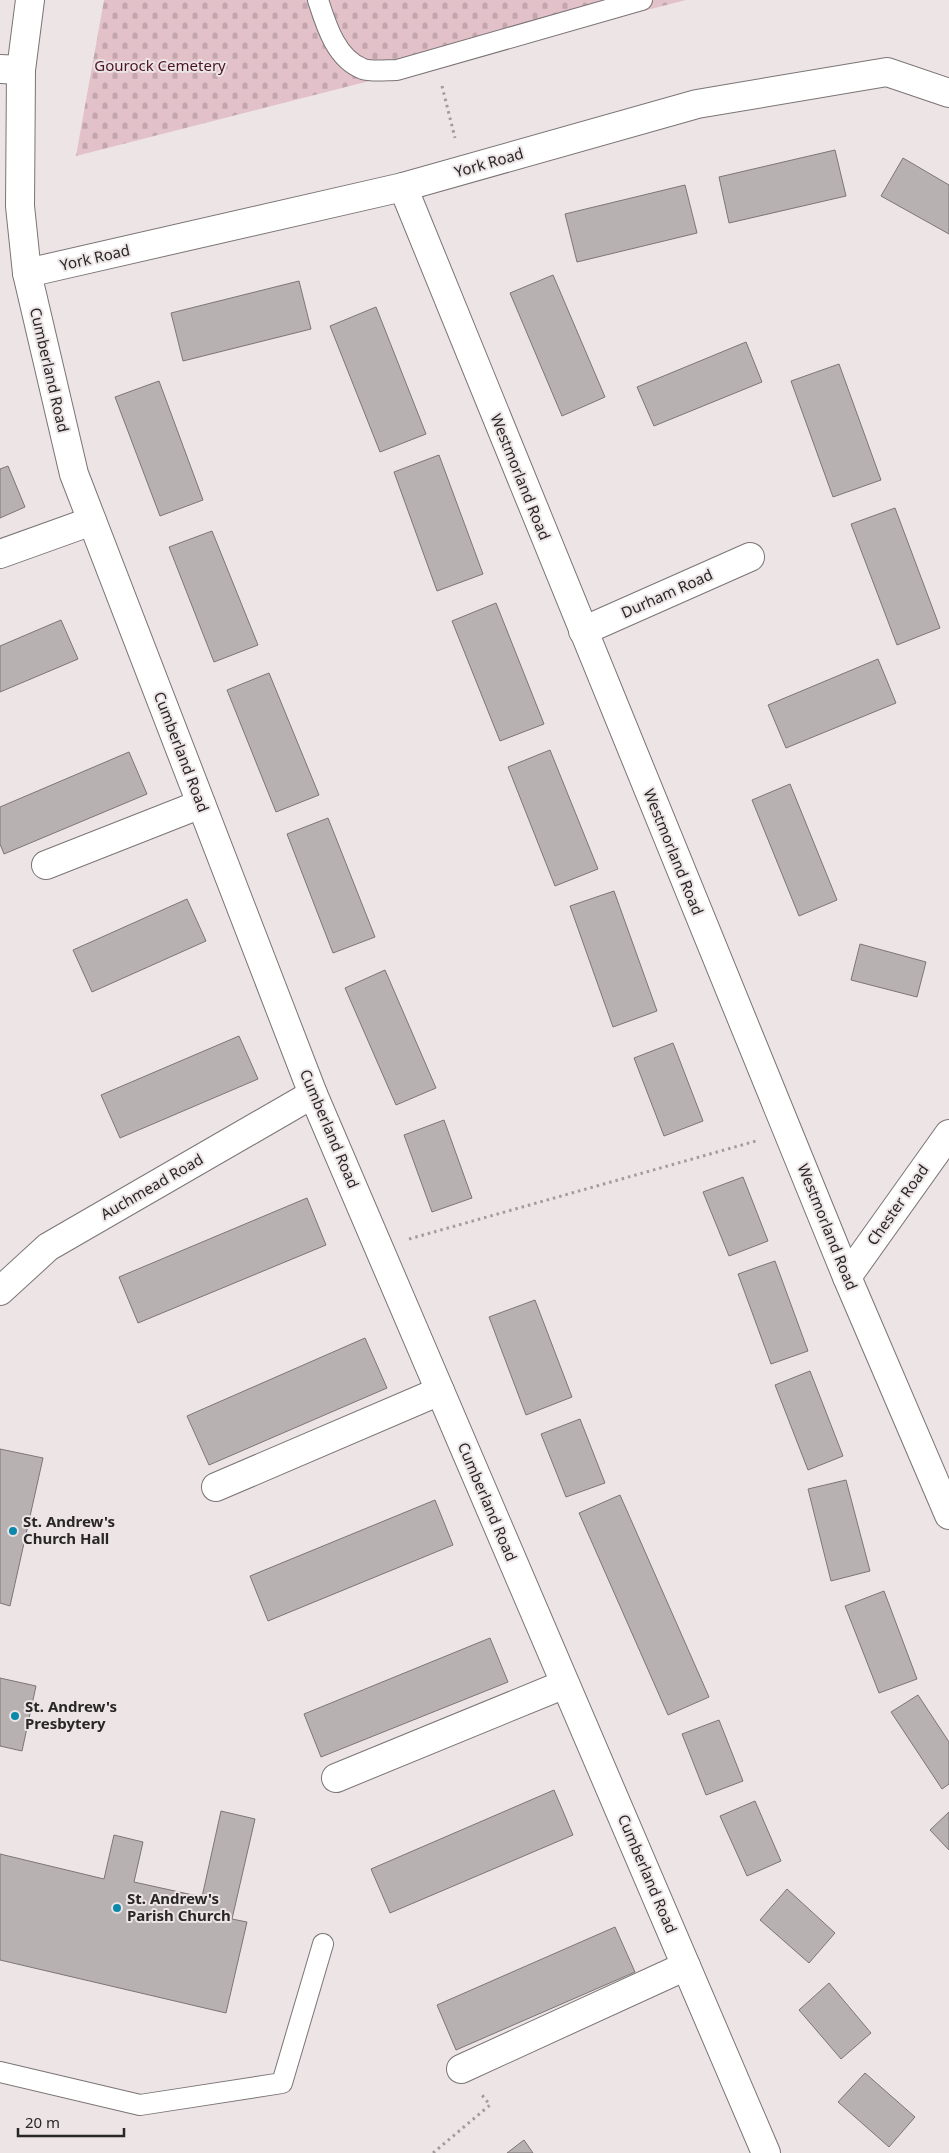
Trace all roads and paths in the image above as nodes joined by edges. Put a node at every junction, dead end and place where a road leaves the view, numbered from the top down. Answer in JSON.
{"nodes":[{"id":1,"x":30,"y":0,"type":"edge"},
{"id":2,"x":318,"y":0,"type":"edge"},
{"id":3,"x":642,"y":0,"type":"edge"},
{"id":4,"x":436,"y":58,"type":"junction"},
{"id":5,"x":10,"y":70,"type":"edge"},
{"id":6,"x":949,"y":93,"type":"edge"},
{"id":7,"x":462,"y":171,"type":"junction"},
{"id":8,"x":403,"y":187,"type":"junction"},
{"id":9,"x":27,"y":273,"type":"junction"},
{"id":10,"x":92,"y":521,"type":"junction"},
{"id":11,"x":0,"y":554,"type":"edge"},
{"id":12,"x":750,"y":557,"type":"dead end"},
{"id":13,"x":583,"y":631,"type":"junction"},
{"id":14,"x":201,"y":804,"type":"junction"},
{"id":15,"x":46,"y":864,"type":"dead end"},
{"id":16,"x":313,"y":1094,"type":"junction"},
{"id":17,"x":788,"y":1132,"type":"junction"},
{"id":18,"x":949,"y":1134,"type":"edge"},
{"id":19,"x":379,"y":1248,"type":"junction"},
{"id":20,"x":847,"y":1277,"type":"junction"},
{"id":21,"x":0,"y":1291,"type":"edge"},
{"id":22,"x":440,"y":1391,"type":"junction"},
{"id":23,"x":216,"y":1487,"type":"dead end"},
{"id":24,"x":949,"y":1515,"type":"edge"},
{"id":25,"x":565,"y":1684,"type":"junction"},
{"id":26,"x":336,"y":1778,"type":"dead end"},
{"id":27,"x":323,"y":1944,"type":"dead end"},
{"id":28,"x":686,"y":1966,"type":"junction"},
{"id":29,"x":461,"y":2069,"type":"joint"},
{"id":30,"x":0,"y":2072,"type":"edge"},
{"id":31,"x":433,"y":2153,"type":"edge"},
{"id":32,"x":766,"y":2153,"type":"edge"}],
"edges":[{"from":1,"to":5,"type":"street","name":"Cumberland Road"},
{"from":2,"to":4,"type":"lane"},
{"from":3,"to":4,"type":"lane"},
{"from":4,"to":7,"type":"path"},
{"from":5,"to":9,"type":"street","name":"Cumberland Road"},
{"from":6,"to":7,"type":"street","name":"York Road"},
{"from":7,"to":8,"type":"street","name":"York Road"},
{"from":8,"to":9,"type":"street","name":"York Road"},
{"from":8,"to":13,"type":"street","name":"Westmorland Road"},
{"from":9,"to":10,"type":"street","name":"Cumberland Road"},
{"from":10,"to":11,"type":"street"},
{"from":10,"to":14,"type":"street","name":"Cumberland Road"},
{"from":12,"to":13,"type":"street","name":"Durham Road"},
{"from":13,"to":17,"type":"street","name":"Westmorland Road"},
{"from":14,"to":15,"type":"street"},
{"from":14,"to":16,"type":"street","name":"Cumberland Road"},
{"from":16,"to":19,"type":"street","name":"Cumberland Road"},
{"from":16,"to":21,"type":"street","name":"Auchmead Road"},
{"from":17,"to":19,"type":"path"},
{"from":17,"to":20,"type":"street","name":"Westmorland Road"},
{"from":18,"to":20,"type":"street","name":"Chester Road"},
{"from":19,"to":22,"type":"street","name":"Cumberland Road"},
{"from":20,"to":24,"type":"street","name":"Westmorland Road"},
{"from":22,"to":23,"type":"street"},
{"from":22,"to":25,"type":"street","name":"Cumberland Road"},
{"from":25,"to":26,"type":"street"},
{"from":25,"to":28,"type":"street","name":"Cumberland Road"},
{"from":27,"to":30,"type":"lane"},
{"from":28,"to":29,"type":"street"},
{"from":28,"to":32,"type":"street","name":"Cumberland Road"},
{"from":29,"to":31,"type":"path"}]}
